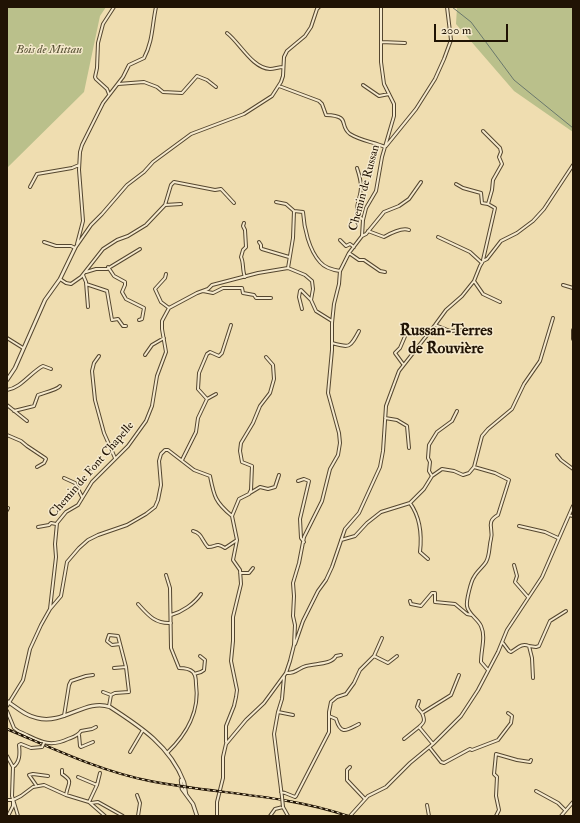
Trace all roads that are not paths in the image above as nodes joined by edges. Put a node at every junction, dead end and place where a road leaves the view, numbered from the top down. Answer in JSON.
{"nodes":[{"id":1,"x":114,"y":7,"type":"edge"},
{"id":2,"x":156,"y":7,"type":"edge"},
{"id":3,"x":381,"y":7,"type":"edge"},
{"id":4,"x":447,"y":7,"type":"edge"},
{"id":5,"x":318,"y":8,"type":"edge"},
{"id":6,"x":227,"y":33,"type":"dead end"},
{"id":7,"x":381,"y":42,"type":"junction"},
{"id":8,"x":405,"y":43,"type":"dead end"},
{"id":9,"x":283,"y":67,"type":"junction"},
{"id":10,"x":117,"y":84,"type":"junction"},
{"id":11,"x":363,"y":85,"type":"dead end"},
{"id":12,"x":279,"y":86,"type":"junction"},
{"id":13,"x":216,"y":87,"type":"dead end"},
{"id":14,"x":109,"y":94,"type":"junction"},
{"id":15,"x":389,"y":94,"type":"junction"},
{"id":16,"x":483,"y":131,"type":"dead end"},
{"id":17,"x":388,"y":138,"type":"junction"},
{"id":18,"x":391,"y":140,"type":"junction"},
{"id":19,"x":385,"y":147,"type":"junction"},
{"id":20,"x":79,"y":165,"type":"junction"},
{"id":21,"x":573,"y":165,"type":"edge"},
{"id":22,"x":357,"y":168,"type":"dead end"},
{"id":23,"x":421,"y":182,"type":"dead end"},
{"id":24,"x":456,"y":184,"type":"dead end"},
{"id":25,"x":30,"y":187,"type":"dead end"},
{"id":26,"x":234,"y":202,"type":"dead end"},
{"id":27,"x":276,"y":202,"type":"dead end"},
{"id":28,"x":181,"y":204,"type":"dead end"},
{"id":29,"x":488,"y":204,"type":"junction"},
{"id":30,"x":164,"y":205,"type":"junction"},
{"id":31,"x":294,"y":211,"type":"junction"},
{"id":32,"x":363,"y":220,"type":"junction"},
{"id":33,"x":244,"y":223,"type":"dead end"},
{"id":34,"x":409,"y":230,"type":"dead end"},
{"id":35,"x":368,"y":231,"type":"junction"},
{"id":36,"x":362,"y":236,"type":"junction"},
{"id":37,"x":438,"y":237,"type":"dead end"},
{"id":38,"x":340,"y":240,"type":"dead end"},
{"id":39,"x":44,"y":242,"type":"dead end"},
{"id":40,"x":259,"y":242,"type":"dead end"},
{"id":41,"x":76,"y":247,"type":"junction"},
{"id":42,"x":354,"y":247,"type":"junction"},
{"id":43,"x":140,"y":248,"type":"dead end"},
{"id":44,"x":349,"y":253,"type":"junction"},
{"id":45,"x":289,"y":257,"type":"junction"},
{"id":46,"x":483,"y":262,"type":"junction"},
{"id":47,"x":108,"y":267,"type":"junction"},
{"id":48,"x":288,"y":268,"type":"junction"},
{"id":49,"x":340,"y":271,"type":"junction"},
{"id":50,"x":385,"y":272,"type":"dead end"},
{"id":51,"x":84,"y":274,"type":"junction"},
{"id":52,"x":166,"y":274,"type":"dead end"},
{"id":53,"x":245,"y":277,"type":"junction"},
{"id":54,"x":60,"y":279,"type":"junction"},
{"id":55,"x":474,"y":282,"type":"junction"},
{"id":56,"x":86,"y":284,"type":"junction"},
{"id":57,"x":563,"y":286,"type":"dead end"},
{"id":58,"x":573,"y":288,"type":"edge"},
{"id":59,"x":202,"y":291,"type":"junction"},
{"id":60,"x":271,"y":298,"type":"dead end"},
{"id":61,"x":311,"y":300,"type":"junction"},
{"id":62,"x":500,"y":302,"type":"dead end"},
{"id":63,"x":88,"y":307,"type":"dead end"},
{"id":64,"x":169,"y":308,"type":"junction"},
{"id":65,"x":302,"y":309,"type":"dead end"},
{"id":66,"x":553,"y":318,"type":"dead end"},
{"id":67,"x":140,"y":320,"type":"dead end"},
{"id":68,"x":332,"y":321,"type":"junction"},
{"id":69,"x":231,"y":325,"type":"dead end"},
{"id":70,"x":435,"y":325,"type":"junction"},
{"id":71,"x":126,"y":326,"type":"dead end"},
{"id":72,"x":466,"y":330,"type":"dead end"},
{"id":73,"x":573,"y":330,"type":"edge"},
{"id":74,"x":359,"y":331,"type":"dead end"},
{"id":75,"x":406,"y":334,"type":"dead end"},
{"id":76,"x":7,"y":338,"type":"edge"},
{"id":77,"x":164,"y":338,"type":"junction"},
{"id":78,"x":573,"y":339,"type":"edge"},
{"id":79,"x":332,"y":343,"type":"junction"},
{"id":80,"x":24,"y":348,"type":"junction"},
{"id":81,"x":98,"y":356,"type":"dead end"},
{"id":82,"x":145,"y":356,"type":"dead end"},
{"id":83,"x":266,"y":357,"type":"dead end"},
{"id":84,"x":403,"y":364,"type":"junction"},
{"id":85,"x":51,"y":369,"type":"dead end"},
{"id":86,"x":7,"y":380,"type":"edge"},
{"id":87,"x":60,"y":386,"type":"dead end"},
{"id":88,"x":7,"y":390,"type":"edge"},
{"id":89,"x":216,"y":394,"type":"dead end"},
{"id":90,"x":206,"y":399,"type":"junction"},
{"id":91,"x":7,"y":405,"type":"edge"},
{"id":92,"x":14,"y":411,"type":"junction"},
{"id":93,"x":457,"y":411,"type":"dead end"},
{"id":94,"x":385,"y":418,"type":"junction"},
{"id":95,"x":27,"y":421,"type":"dead end"},
{"id":96,"x":7,"y":434,"type":"edge"},
{"id":97,"x":409,"y":448,"type":"dead end"},
{"id":98,"x":557,"y":455,"type":"dead end"},
{"id":99,"x":115,"y":458,"type":"junction"},
{"id":100,"x":182,"y":460,"type":"junction"},
{"id":101,"x":37,"y":467,"type":"dead end"},
{"id":102,"x":474,"y":467,"type":"junction"},
{"id":103,"x":573,"y":469,"type":"edge"},
{"id":104,"x":280,"y":475,"type":"dead end"},
{"id":105,"x":432,"y":476,"type":"junction"},
{"id":106,"x":64,"y":478,"type":"dead end"},
{"id":107,"x":298,"y":481,"type":"dead end"},
{"id":108,"x":249,"y":494,"type":"junction"},
{"id":109,"x":82,"y":497,"type":"junction"},
{"id":110,"x":410,"y":503,"type":"junction"},
{"id":111,"x":573,"y":506,"type":"edge"},
{"id":112,"x":569,"y":514,"type":"junction"},
{"id":113,"x":232,"y":516,"type":"junction"},
{"id":114,"x":573,"y":516,"type":"edge"},
{"id":115,"x":56,"y":524,"type":"junction"},
{"id":116,"x":519,"y":526,"type":"dead end"},
{"id":117,"x":38,"y":527,"type":"dead end"},
{"id":118,"x":193,"y":530,"type":"dead end"},
{"id":119,"x":558,"y":538,"type":"junction"},
{"id":120,"x":237,"y":540,"type":"junction"},
{"id":121,"x":341,"y":540,"type":"junction"},
{"id":122,"x":304,"y":542,"type":"junction"},
{"id":123,"x":428,"y":559,"type":"dead end"},
{"id":124,"x":514,"y":565,"type":"dead end"},
{"id":125,"x":253,"y":568,"type":"dead end"},
{"id":126,"x":240,"y":573,"type":"junction"},
{"id":127,"x":166,"y":576,"type":"dead end"},
{"id":128,"x":201,"y":594,"type":"dead end"},
{"id":129,"x":528,"y":597,"type":"junction"},
{"id":130,"x":410,"y":601,"type":"dead end"},
{"id":131,"x":138,"y":604,"type":"dead end"},
{"id":132,"x":50,"y":609,"type":"junction"},
{"id":133,"x":566,"y":611,"type":"dead end"},
{"id":134,"x":171,"y":615,"type":"junction"},
{"id":135,"x":473,"y":616,"type":"junction"},
{"id":136,"x":171,"y":623,"type":"junction"},
{"id":137,"x":382,"y":638,"type":"dead end"},
{"id":138,"x":503,"y":642,"type":"junction"},
{"id":139,"x":120,"y":644,"type":"junction"},
{"id":140,"x":294,"y":645,"type":"junction"},
{"id":141,"x":528,"y":646,"type":"junction"},
{"id":142,"x":341,"y":655,"type":"dead end"},
{"id":143,"x":200,"y":656,"type":"dead end"},
{"id":144,"x":374,"y":656,"type":"junction"},
{"id":145,"x":397,"y":656,"type":"dead end"},
{"id":146,"x":126,"y":667,"type":"junction"},
{"id":147,"x":114,"y":668,"type":"dead end"},
{"id":148,"x":488,"y":670,"type":"junction"},
{"id":149,"x":286,"y":673,"type":"junction"},
{"id":150,"x":194,"y":674,"type":"junction"},
{"id":151,"x":93,"y":675,"type":"dead end"},
{"id":152,"x":459,"y":675,"type":"dead end"},
{"id":153,"x":284,"y":677,"type":"junction"},
{"id":154,"x":533,"y":678,"type":"dead end"},
{"id":155,"x":103,"y":692,"type":"dead end"},
{"id":156,"x":111,"y":695,"type":"junction"},
{"id":157,"x":419,"y":701,"type":"dead end"},
{"id":158,"x":8,"y":702,"type":"edge"},
{"id":159,"x":7,"y":706,"type":"edge"},
{"id":160,"x":109,"y":706,"type":"junction"},
{"id":161,"x":7,"y":711,"type":"edge"},
{"id":162,"x":278,"y":712,"type":"junction"},
{"id":163,"x":422,"y":713,"type":"junction"},
{"id":164,"x":508,"y":713,"type":"dead end"},
{"id":165,"x":293,"y":715,"type":"dead end"},
{"id":166,"x":64,"y":716,"type":"junction"},
{"id":167,"x":329,"y":716,"type":"junction"},
{"id":168,"x":359,"y":724,"type":"dead end"},
{"id":169,"x":96,"y":727,"type":"dead end"},
{"id":170,"x":419,"y":727,"type":"junction"},
{"id":171,"x":144,"y":729,"type":"junction"},
{"id":172,"x":80,"y":732,"type":"junction"},
{"id":173,"x":404,"y":739,"type":"dead end"},
{"id":174,"x":93,"y":742,"type":"dead end"},
{"id":175,"x":44,"y":743,"type":"junction"},
{"id":176,"x":226,"y":744,"type":"junction"},
{"id":177,"x":433,"y":744,"type":"junction"},
{"id":178,"x":430,"y":748,"type":"junction"},
{"id":179,"x":130,"y":752,"type":"dead end"},
{"id":180,"x":167,"y":754,"type":"junction"},
{"id":181,"x":7,"y":756,"type":"edge"},
{"id":182,"x":531,"y":760,"type":"dead end"},
{"id":183,"x":350,"y":767,"type":"dead end"},
{"id":184,"x":13,"y":768,"type":"junction"},
{"id":185,"x":62,"y":770,"type":"dead end"},
{"id":186,"x":100,"y":772,"type":"dead end"},
{"id":187,"x":48,"y":776,"type":"dead end"},
{"id":188,"x":78,"y":777,"type":"dead end"},
{"id":189,"x":97,"y":785,"type":"junction"},
{"id":190,"x":36,"y":786,"type":"junction"},
{"id":191,"x":536,"y":790,"type":"dead end"},
{"id":192,"x":281,"y":792,"type":"junction"},
{"id":193,"x":66,"y":795,"type":"junction"},
{"id":194,"x":137,"y":795,"type":"dead end"},
{"id":195,"x":365,"y":799,"type":"junction"},
{"id":196,"x":7,"y":800,"type":"edge"},
{"id":197,"x":13,"y":800,"type":"junction"},
{"id":198,"x":573,"y":802,"type":"edge"},
{"id":199,"x":90,"y":803,"type":"junction"},
{"id":200,"x":427,"y":804,"type":"dead end"},
{"id":201,"x":283,"y":807,"type":"junction"},
{"id":202,"x":565,"y":810,"type":"junction"},
{"id":203,"x":8,"y":816,"type":"edge"},
{"id":204,"x":18,"y":816,"type":"edge"},
{"id":205,"x":105,"y":816,"type":"edge"},
{"id":206,"x":123,"y":816,"type":"edge"},
{"id":207,"x":138,"y":816,"type":"edge"},
{"id":208,"x":197,"y":816,"type":"edge"},
{"id":209,"x":217,"y":816,"type":"edge"},
{"id":210,"x":270,"y":816,"type":"edge"},
{"id":211,"x":288,"y":816,"type":"edge"},
{"id":212,"x":350,"y":816,"type":"edge"},
{"id":213,"x":429,"y":816,"type":"edge"},
{"id":214,"x":496,"y":816,"type":"edge"},
{"id":215,"x":561,"y":816,"type":"edge"}],
"edges":[{"from":1,"to":14,"type":"street"},
{"from":2,"to":10,"type":"street"},
{"from":3,"to":7,"type":"street","name":"Chemin de Russan"},
{"from":4,"to":18,"type":"street"},
{"from":5,"to":9,"type":"street"},
{"from":6,"to":9,"type":"street"},
{"from":7,"to":8,"type":"street"},
{"from":7,"to":15,"type":"street","name":"Chemin de Russan"},
{"from":9,"to":12,"type":"street"},
{"from":10,"to":13,"type":"street"},
{"from":10,"to":14,"type":"street"},
{"from":11,"to":15,"type":"street"},
{"from":12,"to":19,"type":"street"},
{"from":12,"to":41,"type":"street"},
{"from":14,"to":20,"type":"street"},
{"from":15,"to":17,"type":"street","name":"Chemin de Russan"},
{"from":16,"to":29,"type":"street"},
{"from":17,"to":18,"type":"street"},
{"from":17,"to":19,"type":"street","name":"Chemin de Russan"},
{"from":18,"to":19,"type":"street"},
{"from":19,"to":32,"type":"street","name":"Chemin de Russan"},
{"from":20,"to":25,"type":"street"},
{"from":20,"to":41,"type":"street"},
{"from":21,"to":46,"type":"street"},
{"from":22,"to":32,"type":"street"},
{"from":23,"to":35,"type":"street"},
{"from":24,"to":29,"type":"street"},
{"from":26,"to":30,"type":"street"},
{"from":27,"to":31,"type":"street"},
{"from":28,"to":30,"type":"street"},
{"from":29,"to":46,"type":"street"},
{"from":30,"to":51,"type":"street"},
{"from":31,"to":45,"type":"street"},
{"from":31,"to":49,"type":"street"},
{"from":32,"to":36,"type":"street","name":"Chemin de Russan"},
{"from":33,"to":53,"type":"street"},
{"from":34,"to":35,"type":"street"},
{"from":35,"to":36,"type":"street"},
{"from":36,"to":42,"type":"street","name":"Chemin de Russan"},
{"from":37,"to":46,"type":"street"},
{"from":38,"to":42,"type":"street"},
{"from":39,"to":41,"type":"street"},
{"from":40,"to":45,"type":"street"},
{"from":41,"to":54,"type":"street"},
{"from":42,"to":44,"type":"street","name":"Chemin de Russan"},
{"from":43,"to":47,"type":"street"},
{"from":44,"to":49,"type":"street","name":"Chemin de Russan"},
{"from":44,"to":50,"type":"street"},
{"from":45,"to":48,"type":"street"},
{"from":46,"to":55,"type":"street"},
{"from":47,"to":51,"type":"street"},
{"from":47,"to":67,"type":"street"},
{"from":48,"to":53,"type":"street"},
{"from":48,"to":61,"type":"street"},
{"from":49,"to":68,"type":"street","name":"Chemin de Russan"},
{"from":51,"to":54,"type":"street"},
{"from":51,"to":56,"type":"street"},
{"from":52,"to":64,"type":"street"},
{"from":53,"to":59,"type":"street"},
{"from":54,"to":80,"type":"street"},
{"from":55,"to":62,"type":"street"},
{"from":55,"to":70,"type":"street"},
{"from":56,"to":63,"type":"street"},
{"from":56,"to":71,"type":"street"},
{"from":57,"to":58,"type":"street"},
{"from":59,"to":60,"type":"street"},
{"from":59,"to":64,"type":"street"},
{"from":61,"to":65,"type":"street"},
{"from":61,"to":68,"type":"street"},
{"from":64,"to":77,"type":"street","name":"Chemin de Font Chapelle"},
{"from":66,"to":102,"type":"street"},
{"from":68,"to":79,"type":"street","name":"Chemin de Russan"},
{"from":69,"to":90,"type":"street"},
{"from":70,"to":72,"type":"street"},
{"from":70,"to":84,"type":"street"},
{"from":73,"to":78,"type":"street"},
{"from":74,"to":79,"type":"street"},
{"from":75,"to":84,"type":"street"},
{"from":76,"to":80,"type":"street"},
{"from":77,"to":82,"type":"street"},
{"from":77,"to":99,"type":"street","name":"Chemin de Font Chapelle"},
{"from":79,"to":122,"type":"street","name":"Chemin de Russan"},
{"from":80,"to":86,"type":"street"},
{"from":81,"to":99,"type":"street"},
{"from":83,"to":108,"type":"street"},
{"from":84,"to":94,"type":"street"},
{"from":85,"to":88,"type":"street"},
{"from":87,"to":92,"type":"street"},
{"from":89,"to":90,"type":"street"},
{"from":90,"to":100,"type":"street"},
{"from":91,"to":92,"type":"street"},
{"from":92,"to":95,"type":"street"},
{"from":93,"to":105,"type":"street"},
{"from":94,"to":97,"type":"street"},
{"from":94,"to":121,"type":"street"},
{"from":96,"to":101,"type":"street"},
{"from":98,"to":103,"type":"street"},
{"from":99,"to":109,"type":"street","name":"Chemin de Font Chapelle"},
{"from":100,"to":113,"type":"street"},
{"from":100,"to":132,"type":"street"},
{"from":102,"to":105,"type":"street"},
{"from":102,"to":135,"type":"street"},
{"from":104,"to":108,"type":"street"},
{"from":105,"to":110,"type":"street"},
{"from":106,"to":109,"type":"street"},
{"from":107,"to":122,"type":"street"},
{"from":108,"to":113,"type":"street"},
{"from":109,"to":115,"type":"street","name":"Chemin de Font Chapelle"},
{"from":110,"to":121,"type":"street"},
{"from":110,"to":123,"type":"street"},
{"from":111,"to":112,"type":"street"},
{"from":112,"to":114,"type":"street"},
{"from":112,"to":119,"type":"street"},
{"from":113,"to":120,"type":"street"},
{"from":115,"to":117,"type":"street"},
{"from":115,"to":132,"type":"street","name":"Chemin de Font Chapelle"},
{"from":116,"to":119,"type":"street"},
{"from":118,"to":120,"type":"street"},
{"from":119,"to":129,"type":"street"},
{"from":120,"to":126,"type":"street"},
{"from":121,"to":140,"type":"street"},
{"from":122,"to":140,"type":"street","name":"Chemin de Russan"},
{"from":124,"to":129,"type":"street"},
{"from":125,"to":126,"type":"street"},
{"from":126,"to":176,"type":"street"},
{"from":127,"to":134,"type":"street"},
{"from":128,"to":134,"type":"street"},
{"from":129,"to":138,"type":"street"},
{"from":130,"to":135,"type":"street"},
{"from":131,"to":136,"type":"street"},
{"from":132,"to":158,"type":"street","name":"Chemin de Font Chapelle"},
{"from":133,"to":141,"type":"street"},
{"from":134,"to":136,"type":"street"},
{"from":135,"to":148,"type":"street"},
{"from":136,"to":150,"type":"street"},
{"from":137,"to":144,"type":"street"},
{"from":138,"to":141,"type":"street"},
{"from":138,"to":148,"type":"street"},
{"from":139,"to":139,"type":"street"},
{"from":139,"to":146,"type":"street"},
{"from":140,"to":149,"type":"street"},
{"from":141,"to":154,"type":"street"},
{"from":142,"to":149,"type":"street"},
{"from":143,"to":150,"type":"street"},
{"from":144,"to":145,"type":"street"},
{"from":144,"to":167,"type":"street"},
{"from":146,"to":147,"type":"street"},
{"from":146,"to":156,"type":"street"},
{"from":148,"to":177,"type":"street"},
{"from":149,"to":153,"type":"street"},
{"from":150,"to":180,"type":"street"},
{"from":151,"to":166,"type":"street"},
{"from":152,"to":163,"type":"street"},
{"from":153,"to":162,"type":"street"},
{"from":153,"to":176,"type":"street"},
{"from":155,"to":156,"type":"street"},
{"from":156,"to":160,"type":"street"},
{"from":157,"to":163,"type":"street"},
{"from":158,"to":159,"type":"street","name":"Chemin de Font Chapelle"},
{"from":158,"to":166,"type":"street"},
{"from":160,"to":166,"type":"street"},
{"from":160,"to":171,"type":"street"},
{"from":161,"to":175,"type":"street"},
{"from":162,"to":165,"type":"street"},
{"from":162,"to":192,"type":"street"},
{"from":163,"to":170,"type":"street"},
{"from":164,"to":178,"type":"street"},
{"from":167,"to":168,"type":"street"},
{"from":167,"to":192,"type":"street"},
{"from":169,"to":172,"type":"street"},
{"from":170,"to":173,"type":"street"},
{"from":170,"to":177,"type":"street"},
{"from":171,"to":179,"type":"street"},
{"from":171,"to":180,"type":"street"},
{"from":172,"to":174,"type":"street"},
{"from":172,"to":175,"type":"street"},
{"from":175,"to":184,"type":"street","bridge":true},
{"from":176,"to":209,"type":"street"},
{"from":177,"to":178,"type":"street"},
{"from":178,"to":195,"type":"street"},
{"from":180,"to":208,"type":"street"},
{"from":181,"to":184,"type":"street"},
{"from":182,"to":214,"type":"street"},
{"from":183,"to":195,"type":"street"},
{"from":184,"to":197,"type":"street"},
{"from":185,"to":193,"type":"street"},
{"from":186,"to":189,"type":"street"},
{"from":187,"to":190,"type":"street"},
{"from":188,"to":189,"type":"street"},
{"from":189,"to":199,"type":"street"},
{"from":190,"to":193,"type":"street"},
{"from":190,"to":197,"type":"street"},
{"from":191,"to":202,"type":"street"},
{"from":192,"to":201,"type":"street","bridge":true},
{"from":193,"to":199,"type":"street"},
{"from":194,"to":207,"type":"street"},
{"from":195,"to":212,"type":"street"},
{"from":196,"to":197,"type":"street"},
{"from":197,"to":203,"type":"street"},
{"from":197,"to":204,"type":"street"},
{"from":198,"to":202,"type":"street"},
{"from":199,"to":205,"type":"street"},
{"from":199,"to":206,"type":"street"},
{"from":200,"to":213,"type":"street"},
{"from":201,"to":210,"type":"street"},
{"from":201,"to":211,"type":"street"},
{"from":202,"to":215,"type":"street"}]}
